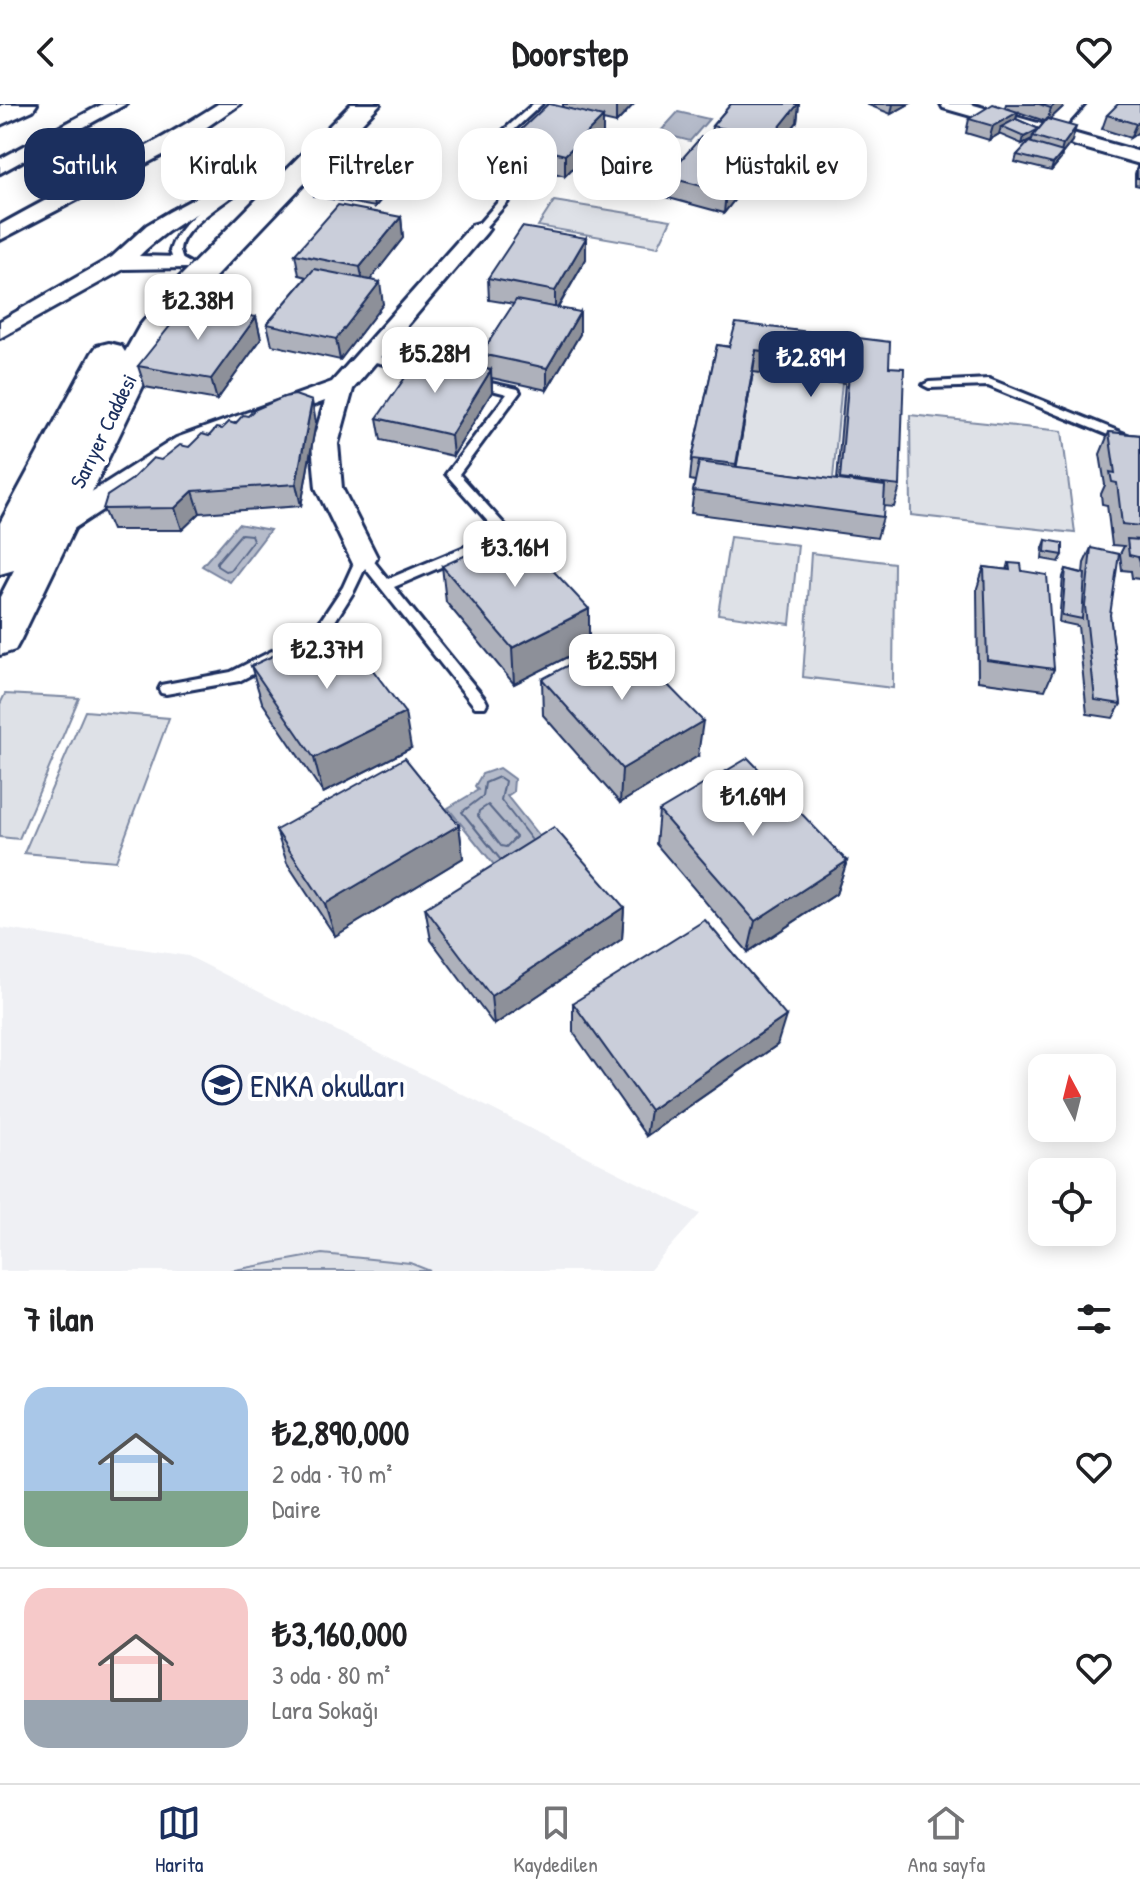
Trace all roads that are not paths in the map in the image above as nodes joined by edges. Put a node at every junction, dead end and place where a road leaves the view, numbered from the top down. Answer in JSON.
{"nodes":[{"id":1,"x":24,"y":104,"type":"edge"},
{"id":2,"x":117,"y":104,"type":"edge"},
{"id":3,"x":231,"y":104,"type":"edge"},
{"id":4,"x":339,"y":104,"type":"edge"},
{"id":5,"x":366,"y":104,"type":"edge"},
{"id":6,"x":538,"y":104,"type":"edge"},
{"id":7,"x":950,"y":104,"type":"edge"},
{"id":8,"x":1076,"y":104,"type":"edge"},
{"id":9,"x":0,"y":117,"type":"edge"},
{"id":10,"x":1048,"y":133,"type":"junction"},
{"id":11,"x":1140,"y":158,"type":"edge"},
{"id":12,"x":285,"y":159,"type":"edge"},
{"id":13,"x":0,"y":167,"type":"edge"},
{"id":14,"x":207,"y":200,"type":"edge"},
{"id":15,"x":248,"y":200,"type":"edge"},
{"id":16,"x":479,"y":229,"type":"joint"},
{"id":17,"x":0,"y":234,"type":"edge"},
{"id":18,"x":120,"y":262,"type":"junction"},
{"id":19,"x":196,"y":262,"type":"junction"},
{"id":20,"x":0,"y":331,"type":"edge"},
{"id":21,"x":367,"y":357,"type":"junction"},
{"id":22,"x":441,"y":374,"type":"edge"},
{"id":23,"x":470,"y":381,"type":"edge"},
{"id":24,"x":929,"y":385,"type":"dead end"},
{"id":25,"x":341,"y":387,"type":"junction"},
{"id":26,"x":1140,"y":444,"type":"edge"},
{"id":27,"x":55,"y":528,"type":"junction"},
{"id":28,"x":363,"y":557,"type":"junction"},
{"id":29,"x":0,"y":560,"type":"edge"},
{"id":30,"x":386,"y":585,"type":"junction"},
{"id":31,"x":0,"y":639,"type":"edge"},
{"id":32,"x":166,"y":689,"type":"dead end"},
{"id":33,"x":480,"y":703,"type":"dead end"}],
"edges":[{"from":1,"to":9,"type":"street"},
{"from":2,"to":13,"type":"street"},
{"from":3,"to":17,"type":"street"},
{"from":4,"to":12,"type":"main road","name":"Sarıyer Caddesi"},
{"from":5,"to":19,"type":"main road","name":"Sarıyer Caddesi"},
{"from":6,"to":16,"type":"lane"},
{"from":7,"to":10,"type":"street"},
{"from":8,"to":10,"type":"street"},
{"from":10,"to":11,"type":"street"},
{"from":14,"to":18,"type":"street"},
{"from":15,"to":19,"type":"main road","name":"Sarıyer Caddesi"},
{"from":16,"to":21,"type":"street"},
{"from":18,"to":19,"type":"street"},
{"from":18,"to":20,"type":"street"},
{"from":19,"to":27,"type":"main road","name":"Sarıyer Caddesi"},
{"from":19,"to":29,"type":"main road","name":"Sarıyer Caddesi"},
{"from":21,"to":22,"type":"lane"},
{"from":21,"to":25,"type":"street"},
{"from":23,"to":30,"type":"lane"},
{"from":24,"to":26,"type":"lane"},
{"from":25,"to":27,"type":"street"},
{"from":25,"to":28,"type":"street"},
{"from":27,"to":31,"type":"main road","name":"Sarıyer Caddesi"},
{"from":28,"to":30,"type":"lane"},
{"from":28,"to":32,"type":"lane"},
{"from":30,"to":33,"type":"lane"}]}
